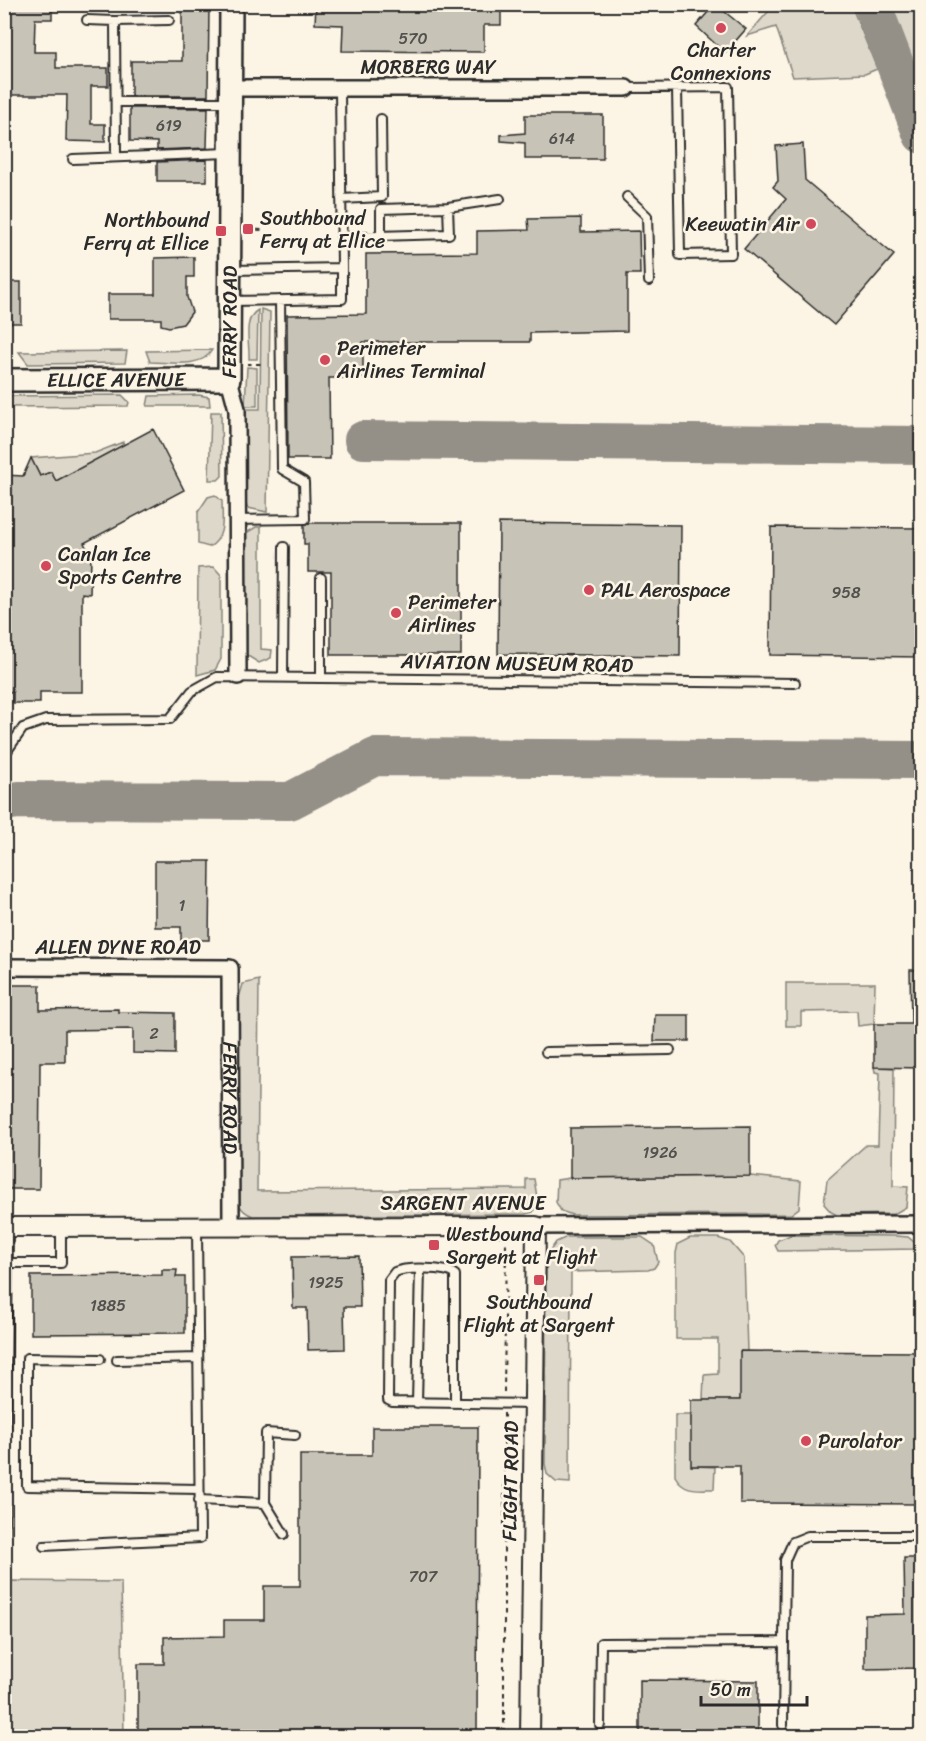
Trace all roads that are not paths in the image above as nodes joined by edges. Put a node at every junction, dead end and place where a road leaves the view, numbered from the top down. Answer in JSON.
{"nodes":[{"id":1,"x":231,"y":4,"type":"edge"},
{"id":2,"x":87,"y":20,"type":"dead end"},
{"id":3,"x":169,"y":20,"type":"dead end"},
{"id":4,"x":115,"y":21,"type":"junction"},
{"id":5,"x":340,"y":88,"type":"junction"},
{"id":6,"x":626,"y":88,"type":"joint"},
{"id":7,"x":677,"y":88,"type":"junction"},
{"id":8,"x":230,"y":95,"type":"junction"},
{"id":9,"x":116,"y":102,"type":"junction"},
{"id":10,"x":381,"y":119,"type":"dead end"},
{"id":11,"x":230,"y":153,"type":"junction"},
{"id":12,"x":116,"y":157,"type":"junction"},
{"id":13,"x":73,"y":159,"type":"dead end"},
{"id":14,"x":627,"y":197,"type":"dead end"},
{"id":15,"x":341,"y":198,"type":"junction"},
{"id":16,"x":500,"y":199,"type":"dead end"},
{"id":17,"x":448,"y":207,"type":"junction"},
{"id":18,"x":381,"y":235,"type":"junction"},
{"id":19,"x":341,"y":237,"type":"junction"},
{"id":20,"x":342,"y":268,"type":"junction"},
{"id":21,"x":229,"y":270,"type":"junction"},
{"id":22,"x":649,"y":281,"type":"dead end"},
{"id":23,"x":280,"y":300,"type":"junction"},
{"id":24,"x":229,"y":301,"type":"junction"},
{"id":25,"x":4,"y":380,"type":"edge"},
{"id":26,"x":229,"y":380,"type":"junction"},
{"id":27,"x":237,"y":520,"type":"junction"},
{"id":28,"x":284,"y":547,"type":"dead end"},
{"id":29,"x":321,"y":578,"type":"dead end"},
{"id":30,"x":238,"y":676,"type":"junction"},
{"id":31,"x":283,"y":676,"type":"junction"},
{"id":32,"x":321,"y":677,"type":"junction"},
{"id":33,"x":795,"y":682,"type":"dead end"},
{"id":34,"x":4,"y":755,"type":"edge"},
{"id":35,"x":4,"y":967,"type":"edge"},
{"id":36,"x":230,"y":968,"type":"joint"},
{"id":37,"x":670,"y":1050,"type":"dead end"},
{"id":38,"x":546,"y":1052,"type":"dead end"},
{"id":39,"x":921,"y":1224,"type":"edge"},
{"id":40,"x":197,"y":1226,"type":"junction"},
{"id":41,"x":231,"y":1226,"type":"junction"},
{"id":42,"x":536,"y":1226,"type":"junction"},
{"id":43,"x":6,"y":1227,"type":"edge"},
{"id":44,"x":61,"y":1227,"type":"junction"},
{"id":45,"x":6,"y":1263,"type":"edge"},
{"id":46,"x":420,"y":1269,"type":"junction"},
{"id":47,"x":198,"y":1358,"type":"junction"},
{"id":48,"x":100,"y":1359,"type":"dead end"},
{"id":49,"x":117,"y":1360,"type":"dead end"},
{"id":50,"x":417,"y":1403,"type":"junction"},
{"id":51,"x":455,"y":1403,"type":"junction"},
{"id":52,"x":534,"y":1404,"type":"junction"},
{"id":53,"x":296,"y":1435,"type":"dead end"},
{"id":54,"x":199,"y":1489,"type":"junction"},
{"id":55,"x":199,"y":1500,"type":"junction"},
{"id":56,"x":265,"y":1503,"type":"junction"},
{"id":57,"x":284,"y":1534,"type":"dead end"},
{"id":58,"x":921,"y":1536,"type":"edge"},
{"id":59,"x":44,"y":1546,"type":"dead end"},
{"id":60,"x":4,"y":1570,"type":"edge"},
{"id":61,"x":784,"y":1642,"type":"junction"},
{"id":62,"x":600,"y":1725,"type":"dead end"},
{"id":63,"x":783,"y":1725,"type":"dead end"},
{"id":64,"x":530,"y":1737,"type":"edge"}],
"edges":[{"from":1,"to":8,"type":"main road","name":"FERRY ROAD"},
{"from":2,"to":4,"type":"lane"},
{"from":3,"to":4,"type":"lane"},
{"from":4,"to":9,"type":"lane"},
{"from":5,"to":6,"type":"street","name":"MORBERG WAY"},
{"from":5,"to":8,"type":"street","name":"MORBERG WAY"},
{"from":5,"to":15,"type":"lane"},
{"from":6,"to":7,"type":"lane"},
{"from":7,"to":7,"type":"lane"},
{"from":8,"to":9,"type":"lane"},
{"from":8,"to":11,"type":"main road","name":"FERRY ROAD"},
{"from":9,"to":12,"type":"lane"},
{"from":10,"to":15,"type":"lane"},
{"from":11,"to":12,"type":"lane"},
{"from":11,"to":21,"type":"main road","name":"FERRY ROAD"},
{"from":12,"to":13,"type":"lane"},
{"from":14,"to":22,"type":"lane"},
{"from":15,"to":19,"type":"lane"},
{"from":16,"to":17,"type":"lane"},
{"from":17,"to":18,"type":"lane"},
{"from":17,"to":18,"type":"lane"},
{"from":18,"to":19,"type":"lane"},
{"from":19,"to":20,"type":"lane"},
{"from":20,"to":21,"type":"lane"},
{"from":20,"to":23,"type":"lane"},
{"from":21,"to":24,"type":"main road","name":"FERRY ROAD"},
{"from":23,"to":24,"type":"lane"},
{"from":23,"to":27,"type":"lane"},
{"from":24,"to":26,"type":"main road","name":"FERRY ROAD"},
{"from":25,"to":26,"type":"main road","name":"ELLICE AVENUE"},
{"from":26,"to":27,"type":"street","name":"FERRY ROAD"},
{"from":27,"to":30,"type":"street","name":"FERRY ROAD"},
{"from":28,"to":31,"type":"lane"},
{"from":29,"to":32,"type":"lane"},
{"from":30,"to":31,"type":"lane","name":"AVIATION MUSEUM ROAD"},
{"from":30,"to":34,"type":"lane","name":"AVIATION MUSEUM ROAD"},
{"from":31,"to":32,"type":"lane","name":"AVIATION MUSEUM ROAD"},
{"from":32,"to":33,"type":"lane","name":"AVIATION MUSEUM ROAD"},
{"from":35,"to":36,"type":"street","name":"ALLEN DYNE ROAD"},
{"from":36,"to":41,"type":"street","name":"FERRY ROAD"},
{"from":37,"to":38,"type":"lane"},
{"from":39,"to":42,"type":"street","name":"SARGENT AVENUE"},
{"from":40,"to":41,"type":"street","name":"SARGENT AVENUE"},
{"from":40,"to":44,"type":"street","name":"SARGENT AVENUE"},
{"from":40,"to":47,"type":"lane"},
{"from":41,"to":42,"type":"street","name":"SARGENT AVENUE"},
{"from":42,"to":52,"type":"street","name":"FLIGHT ROAD"},
{"from":43,"to":44,"type":"street","name":"SARGENT AVENUE"},
{"from":43,"to":45,"type":"lane"},
{"from":44,"to":45,"type":"lane"},
{"from":45,"to":60,"type":"lane"},
{"from":46,"to":50,"type":"lane"},
{"from":46,"to":50,"type":"lane"},
{"from":46,"to":51,"type":"lane"},
{"from":47,"to":49,"type":"lane"},
{"from":47,"to":54,"type":"lane"},
{"from":48,"to":54,"type":"lane"},
{"from":50,"to":51,"type":"lane"},
{"from":51,"to":52,"type":"lane"},
{"from":52,"to":64,"type":"street","name":"FLIGHT ROAD"},
{"from":53,"to":56,"type":"lane"},
{"from":54,"to":55,"type":"lane"},
{"from":55,"to":56,"type":"lane"},
{"from":55,"to":59,"type":"lane"},
{"from":56,"to":57,"type":"lane"},
{"from":58,"to":61,"type":"lane"},
{"from":61,"to":62,"type":"lane"},
{"from":61,"to":63,"type":"lane"}]}
